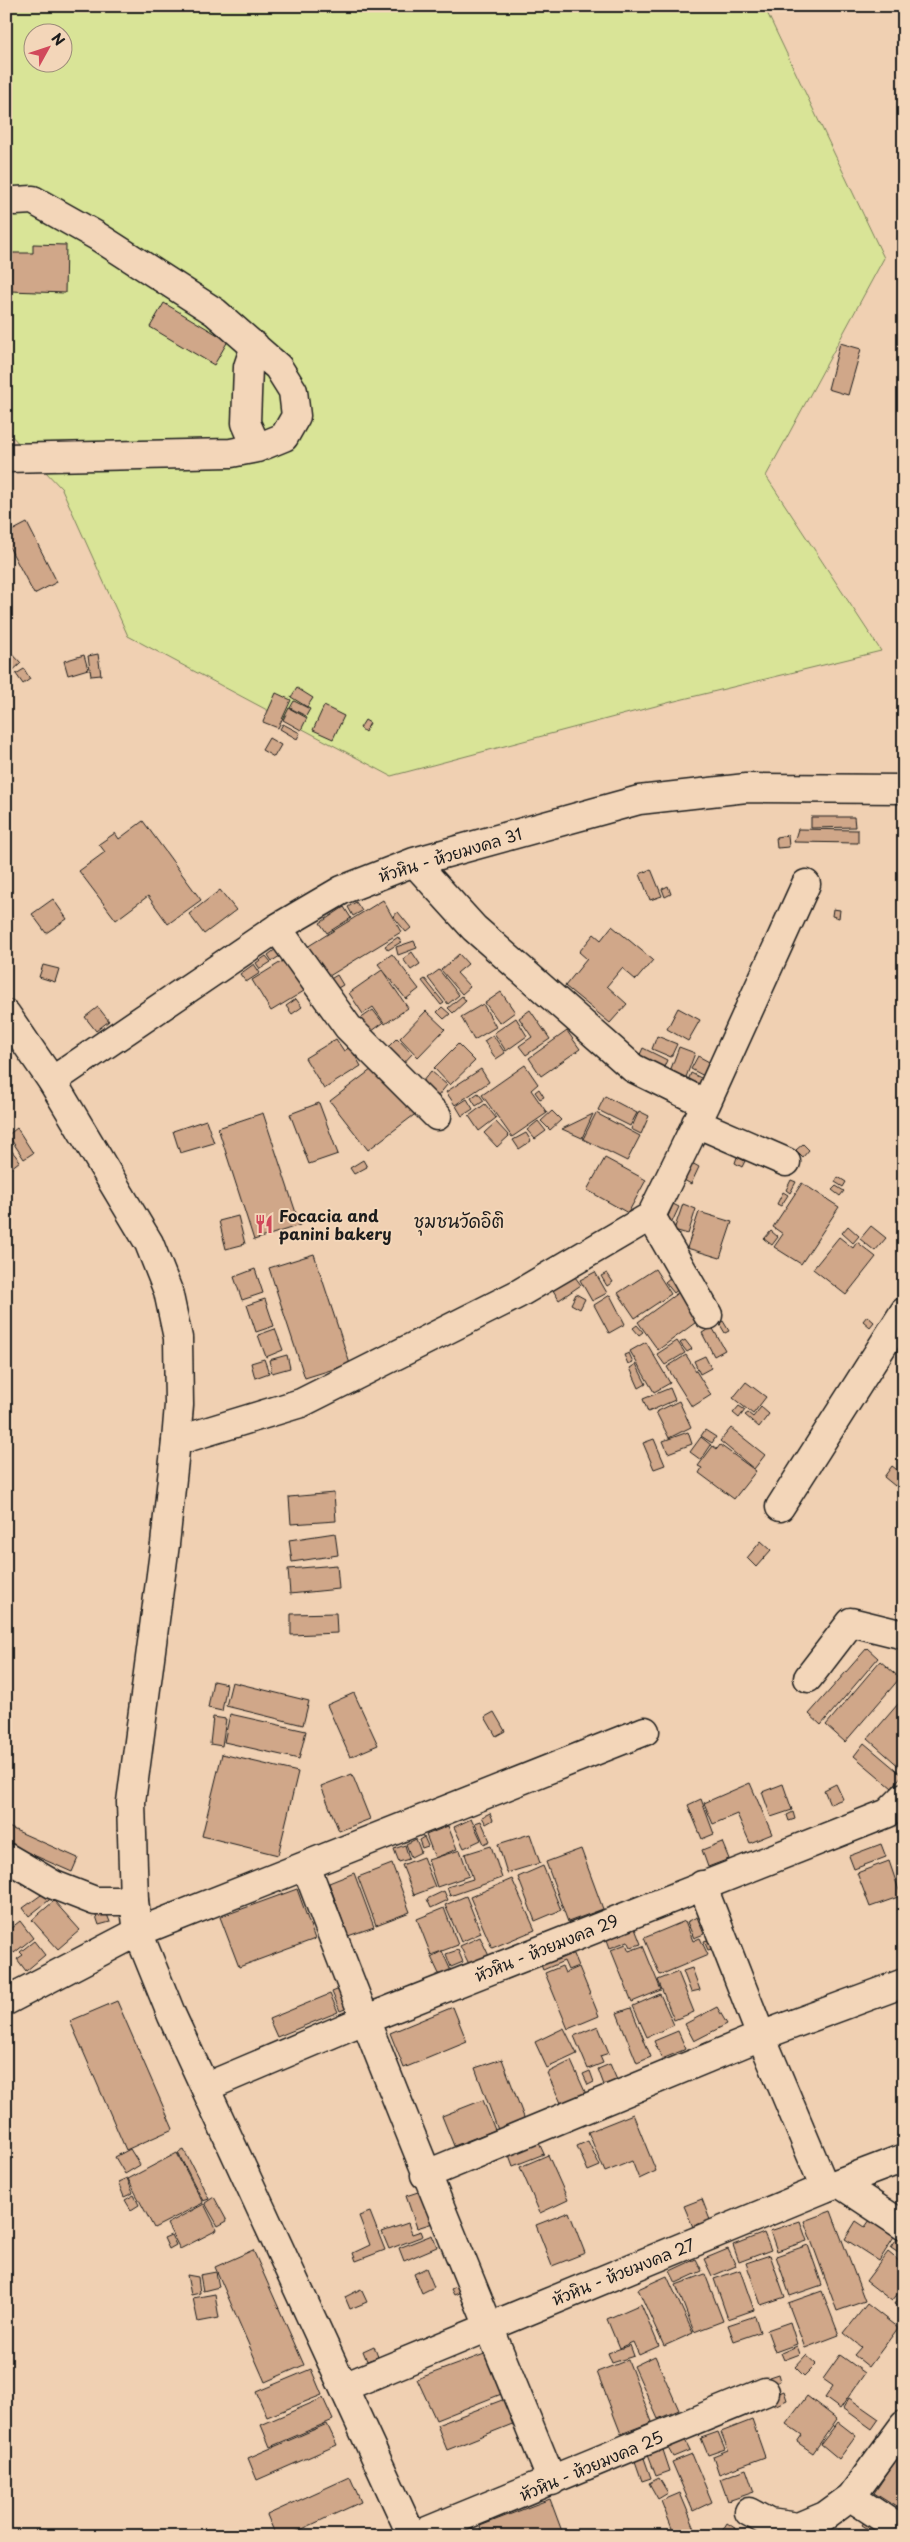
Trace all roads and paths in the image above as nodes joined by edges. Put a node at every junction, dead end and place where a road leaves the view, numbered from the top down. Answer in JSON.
{"nodes":[{"id":1,"x":15,"y":201,"type":"dead end"},
{"id":2,"x":255,"y":346,"type":"junction"},
{"id":3,"x":257,"y":448,"type":"junction"},
{"id":4,"x":6,"y":458,"type":"edge"},
{"id":5,"x":904,"y":789,"type":"edge"},
{"id":6,"x":414,"y":862,"type":"junction"},
{"id":7,"x":806,"y":884,"type":"dead end"},
{"id":8,"x":276,"y":928,"type":"junction"},
{"id":9,"x":7,"y":1017,"type":"edge"},
{"id":10,"x":52,"y":1081,"type":"junction"},
{"id":11,"x":701,"y":1113,"type":"junction"},
{"id":12,"x":437,"y":1116,"type":"dead end"},
{"id":13,"x":786,"y":1162,"type":"dead end"},
{"id":14,"x":651,"y":1216,"type":"junction"},
{"id":15,"x":904,"y":1312,"type":"edge"},
{"id":16,"x":708,"y":1315,"type":"dead end"},
{"id":17,"x":176,"y":1441,"type":"junction"},
{"id":18,"x":780,"y":1507,"type":"dead end"},
{"id":19,"x":904,"y":1635,"type":"edge"},
{"id":20,"x":808,"y":1678,"type":"dead end"},
{"id":21,"x":644,"y":1731,"type":"dead end"},
{"id":22,"x":896,"y":1805,"type":"edge"},
{"id":23,"x":6,"y":1857,"type":"edge"},
{"id":24,"x":306,"y":1866,"type":"junction"},
{"id":25,"x":702,"y":1885,"type":"junction"},
{"id":26,"x":134,"y":1901,"type":"junction"},
{"id":27,"x":138,"y":1932,"type":"junction"},
{"id":28,"x":904,"y":1983,"type":"edge"},
{"id":29,"x":6,"y":2001,"type":"edge"},
{"id":30,"x":364,"y":2020,"type":"junction"},
{"id":31,"x":761,"y":2036,"type":"junction"},
{"id":32,"x":206,"y":2087,"type":"junction"},
{"id":33,"x":904,"y":2158,"type":"edge"},
{"id":34,"x":425,"y":2174,"type":"junction"},
{"id":35,"x":832,"y":2185,"type":"junction"},
{"id":36,"x":904,"y":2226,"type":"edge"},
{"id":37,"x":489,"y":2325,"type":"junction"},
{"id":38,"x":344,"y":2387,"type":"junction"},
{"id":39,"x":765,"y":2392,"type":"dead end"},
{"id":40,"x":904,"y":2425,"type":"edge"},
{"id":41,"x":552,"y":2481,"type":"junction"},
{"id":42,"x":852,"y":2497,"type":"junction"},
{"id":43,"x":749,"y":2512,"type":"dead end"},
{"id":44,"x":904,"y":2532,"type":"edge"},
{"id":45,"x":414,"y":2536,"type":"edge"}],
"edges":[{"from":1,"to":2,"type":"street"},
{"from":2,"to":3,"type":"street"},
{"from":2,"to":3,"type":"street"},
{"from":3,"to":4,"type":"street"},
{"from":5,"to":6,"type":"street","name":"หัวหิน - ห้วยมงคล 31"},
{"from":6,"to":8,"type":"street","name":"หัวหิน - ห้วยมงคล 31"},
{"from":6,"to":11,"type":"street"},
{"from":7,"to":11,"type":"street"},
{"from":8,"to":10,"type":"street","name":"หัวหิน - ห้วยมงคล 31"},
{"from":8,"to":12,"type":"street"},
{"from":9,"to":10,"type":"street"},
{"from":10,"to":17,"type":"street"},
{"from":11,"to":13,"type":"street"},
{"from":11,"to":14,"type":"street"},
{"from":14,"to":16,"type":"street"},
{"from":14,"to":17,"type":"street"},
{"from":15,"to":18,"type":"street"},
{"from":17,"to":26,"type":"street"},
{"from":19,"to":20,"type":"street"},
{"from":21,"to":24,"type":"street"},
{"from":22,"to":25,"type":"street","name":"หัวหิน - ห้วยมงคล 29"},
{"from":23,"to":26,"type":"street"},
{"from":24,"to":27,"type":"street"},
{"from":24,"to":30,"type":"street"},
{"from":25,"to":30,"type":"street","name":"หัวหิน - ห้วยมงคล 29"},
{"from":25,"to":31,"type":"street"},
{"from":26,"to":27,"type":"street"},
{"from":27,"to":29,"type":"street"},
{"from":27,"to":32,"type":"street"},
{"from":28,"to":31,"type":"street"},
{"from":30,"to":32,"type":"street","name":"หัวหิน - ห้วยมงคล 29"},
{"from":30,"to":34,"type":"street"},
{"from":31,"to":34,"type":"street"},
{"from":31,"to":35,"type":"street"},
{"from":32,"to":38,"type":"street"},
{"from":33,"to":35,"type":"street","name":"หัวหิน - ห้วยมงคล 27"},
{"from":34,"to":37,"type":"street"},
{"from":35,"to":36,"type":"street"},
{"from":35,"to":37,"type":"street","name":"หัวหิน - ห้วยมงคล 27"},
{"from":37,"to":38,"type":"street","name":"หัวหิน - ห้วยมงคล 27"},
{"from":37,"to":41,"type":"street"},
{"from":38,"to":45,"type":"street"},
{"from":39,"to":41,"type":"street","name":"หัวหิน - ห้วยมงคล 25"},
{"from":40,"to":42,"type":"street"},
{"from":41,"to":45,"type":"street","name":"หัวหิน - ห้วยมงคล 25"},
{"from":42,"to":43,"type":"street"},
{"from":42,"to":44,"type":"street"}]}
